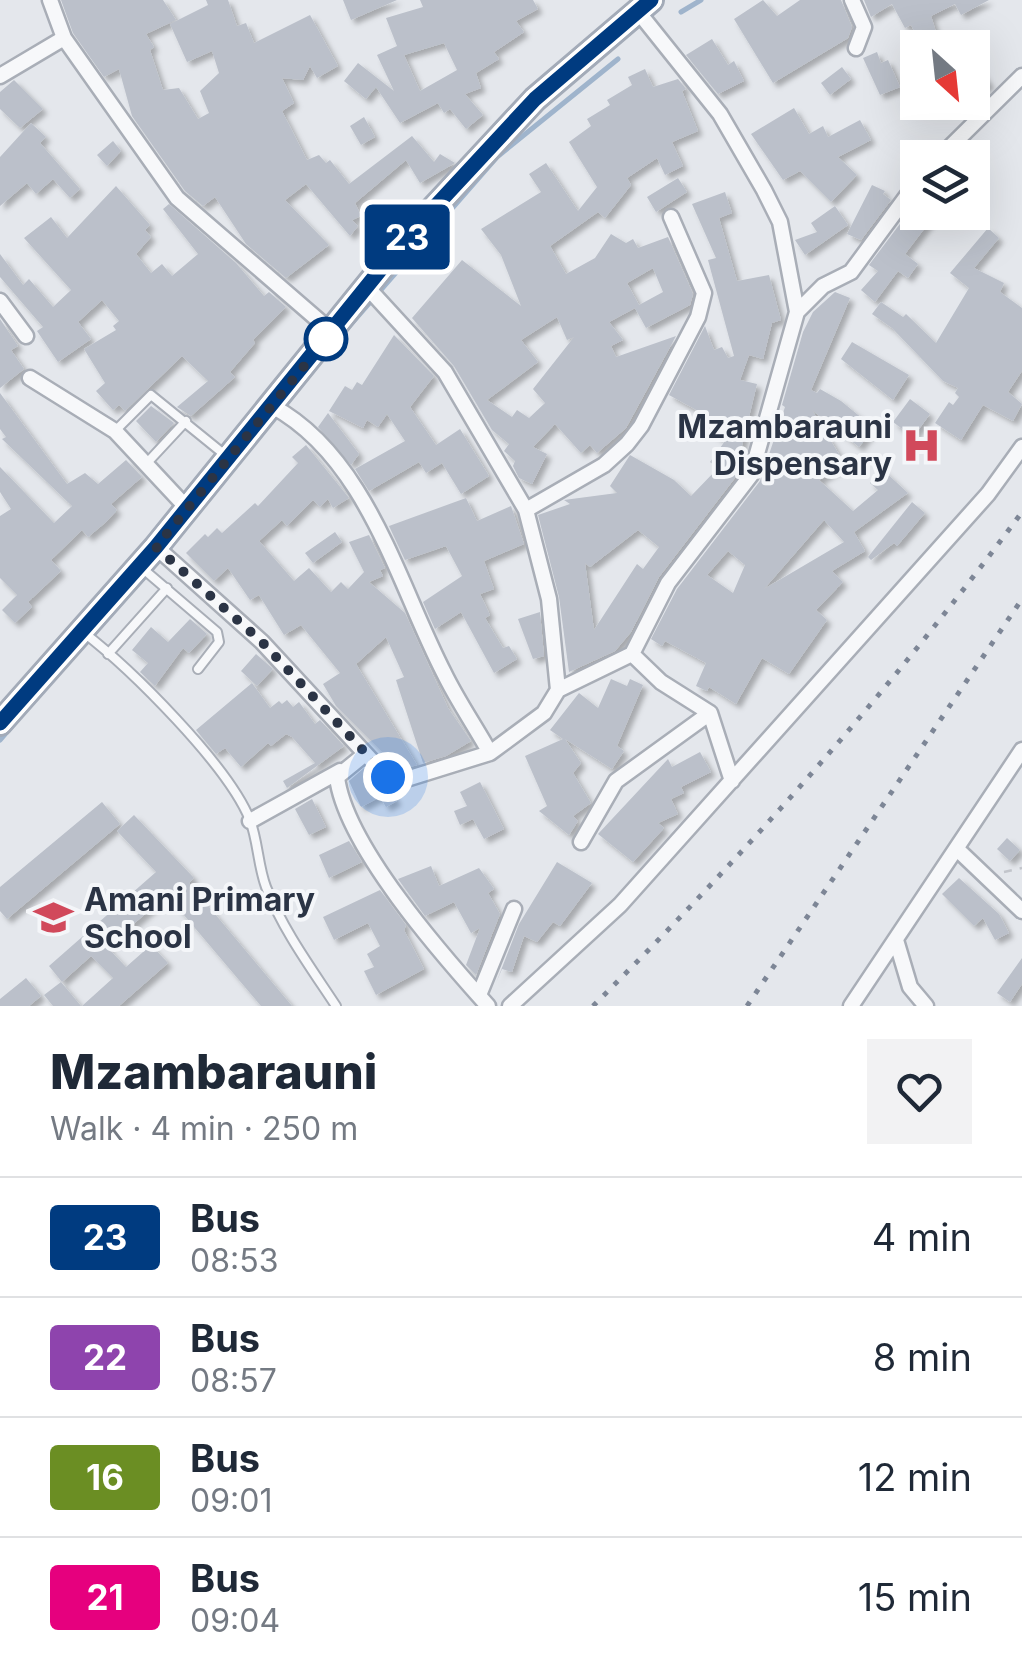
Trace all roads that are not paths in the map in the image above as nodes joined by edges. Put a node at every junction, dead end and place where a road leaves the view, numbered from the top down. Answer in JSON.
{"nodes":[{"id":1,"x":50,"y":0,"type":"edge"},
{"id":2,"x":852,"y":0,"type":"edge"},
{"id":3,"x":644,"y":5,"type":"edge"},
{"id":4,"x":64,"y":38,"type":"junction"},
{"id":5,"x":856,"y":48,"type":"dead end"},
{"id":6,"x":0,"y":76,"type":"edge"},
{"id":7,"x":1022,"y":76,"type":"edge"},
{"id":8,"x":957,"y":140,"type":"edge"},
{"id":9,"x":900,"y":205,"type":"edge"},
{"id":10,"x":671,"y":217,"type":"dead end"},
{"id":11,"x":367,"y":287,"type":"junction"},
{"id":12,"x":0,"y":301,"type":"edge"},
{"id":13,"x":796,"y":312,"type":"junction"},
{"id":14,"x":332,"y":332,"type":"junction"},
{"id":15,"x":26,"y":336,"type":"dead end"},
{"id":16,"x":30,"y":378,"type":"dead end"},
{"id":17,"x":272,"y":406,"type":"junction"},
{"id":18,"x":186,"y":421,"type":"junction"},
{"id":19,"x":115,"y":431,"type":"junction"},
{"id":20,"x":1022,"y":448,"type":"edge"},
{"id":21,"x":228,"y":458,"type":"junction"},
{"id":22,"x":146,"y":464,"type":"junction"},
{"id":23,"x":186,"y":506,"type":"junction"},
{"id":24,"x":526,"y":510,"type":"junction"},
{"id":25,"x":156,"y":547,"type":"junction"},
{"id":26,"x":139,"y":565,"type":"junction"},
{"id":27,"x":166,"y":588,"type":"junction"},
{"id":28,"x":80,"y":629,"type":"junction"},
{"id":29,"x":108,"y":654,"type":"junction"},
{"id":30,"x":632,"y":654,"type":"junction"},
{"id":31,"x":198,"y":669,"type":"dead end"},
{"id":32,"x":558,"y":690,"type":"junction"},
{"id":33,"x":710,"y":713,"type":"junction"},
{"id":34,"x":0,"y":723,"type":"edge"},
{"id":35,"x":1022,"y":750,"type":"edge"},
{"id":36,"x":490,"y":752,"type":"junction"},
{"id":37,"x":364,"y":755,"type":"junction"},
{"id":38,"x":340,"y":772,"type":"junction"},
{"id":39,"x":732,"y":780,"type":"junction"},
{"id":40,"x":250,"y":821,"type":"junction"},
{"id":41,"x":581,"y":842,"type":"dead end"},
{"id":42,"x":958,"y":850,"type":"junction"},
{"id":43,"x":514,"y":909,"type":"dead end"},
{"id":44,"x":1022,"y":911,"type":"edge"},
{"id":45,"x":896,"y":940,"type":"junction"},
{"id":46,"x":484,"y":1001,"type":"edge"},
{"id":47,"x":336,"y":1006,"type":"edge"},
{"id":48,"x":510,"y":1006,"type":"edge"},
{"id":49,"x":850,"y":1006,"type":"edge"},
{"id":50,"x":926,"y":1006,"type":"edge"}],
"edges":[{"from":1,"to":4,"type":"street"},
{"from":2,"to":5,"type":"street"},
{"from":3,"to":11,"type":"main road"},
{"from":3,"to":13,"type":"street"},
{"from":4,"to":6,"type":"street"},
{"from":4,"to":14,"type":"street"},
{"from":7,"to":8,"type":"street"},
{"from":9,"to":13,"type":"street"},
{"from":10,"to":24,"type":"street"},
{"from":11,"to":14,"type":"main road"},
{"from":11,"to":24,"type":"street"},
{"from":12,"to":15,"type":"street"},
{"from":13,"to":30,"type":"street"},
{"from":14,"to":17,"type":"main road"},
{"from":16,"to":19,"type":"street"},
{"from":17,"to":21,"type":"main road"},
{"from":17,"to":36,"type":"street"},
{"from":18,"to":19,"type":"lane"},
{"from":18,"to":21,"type":"lane"},
{"from":18,"to":22,"type":"lane"},
{"from":19,"to":22,"type":"street"},
{"from":20,"to":39,"type":"street"},
{"from":21,"to":23,"type":"main road"},
{"from":22,"to":23,"type":"street"},
{"from":23,"to":25,"type":"main road"},
{"from":24,"to":32,"type":"street"},
{"from":25,"to":26,"type":"main road"},
{"from":25,"to":37,"type":"street"},
{"from":26,"to":27,"type":"lane"},
{"from":26,"to":28,"type":"main road"},
{"from":27,"to":29,"type":"lane"},
{"from":27,"to":31,"type":"lane"},
{"from":28,"to":29,"type":"lane"},
{"from":28,"to":34,"type":"main road"},
{"from":29,"to":40,"type":"lane"},
{"from":30,"to":32,"type":"street"},
{"from":30,"to":33,"type":"street"},
{"from":32,"to":36,"type":"street"},
{"from":33,"to":39,"type":"street"},
{"from":33,"to":41,"type":"street"},
{"from":35,"to":42,"type":"street"},
{"from":36,"to":37,"type":"street"},
{"from":37,"to":38,"type":"street"},
{"from":38,"to":40,"type":"street"},
{"from":38,"to":46,"type":"street"},
{"from":39,"to":48,"type":"street"},
{"from":40,"to":47,"type":"lane"},
{"from":42,"to":44,"type":"street"},
{"from":42,"to":45,"type":"street"},
{"from":43,"to":46,"type":"street"},
{"from":45,"to":49,"type":"street"},
{"from":45,"to":50,"type":"street"}]}
